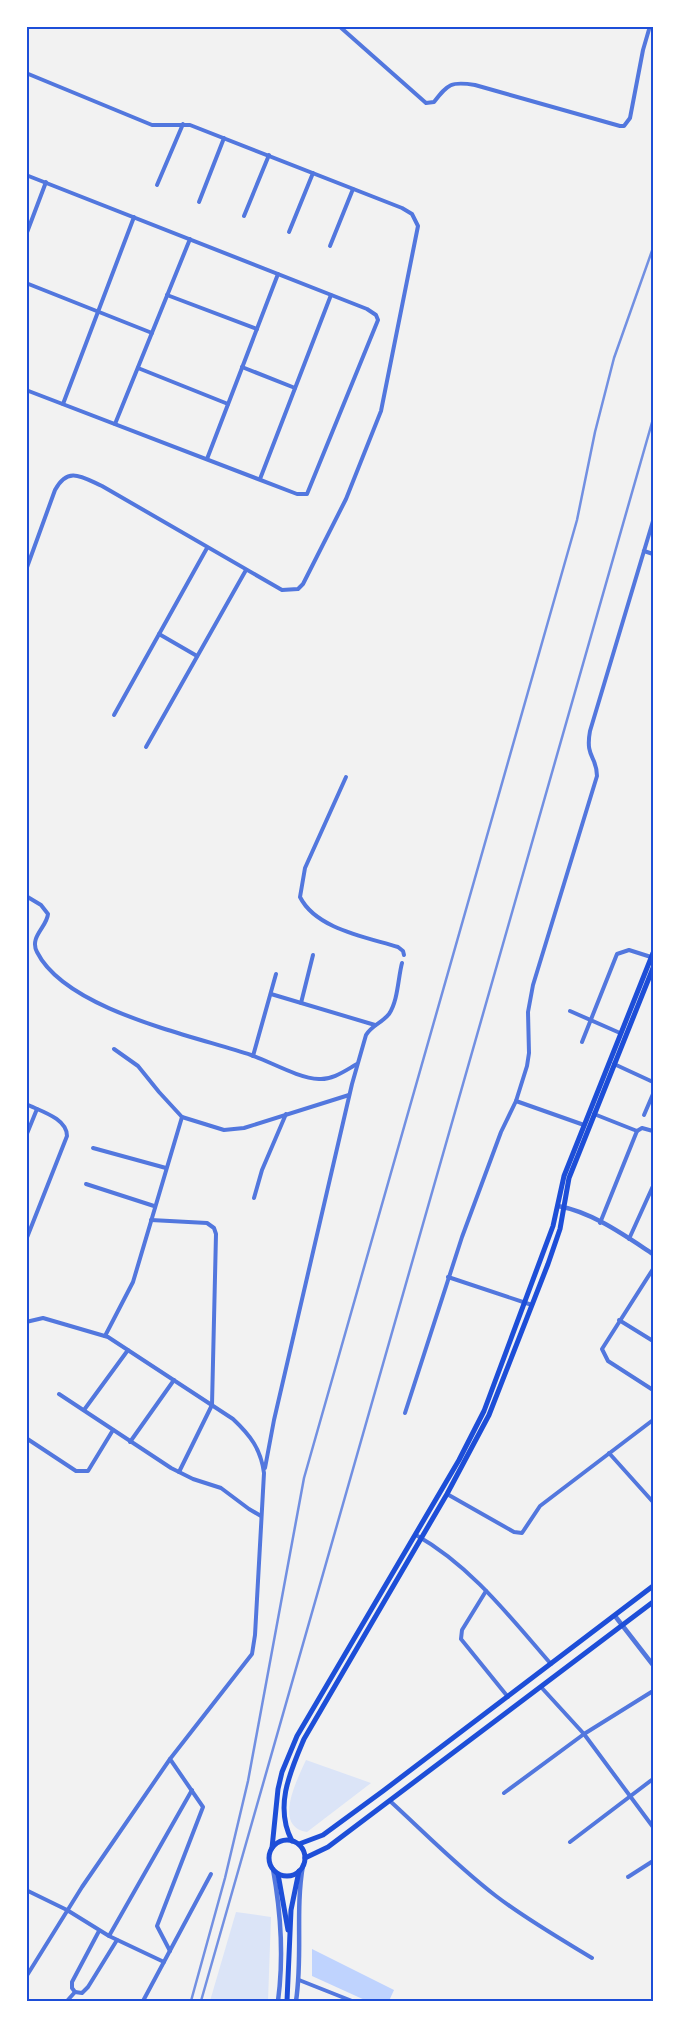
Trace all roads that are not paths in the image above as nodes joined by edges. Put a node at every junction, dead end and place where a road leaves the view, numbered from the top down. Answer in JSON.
{"nodes":[{"id":1,"x":339,"y":26,"type":"edge"},
{"id":2,"x":650,"y":26,"type":"edge"},
{"id":3,"x":26,"y":73,"type":"edge"},
{"id":4,"x":183,"y":124,"type":"junction"},
{"id":5,"x":224,"y":138,"type":"junction"},
{"id":6,"x":269,"y":155,"type":"junction"},
{"id":7,"x":313,"y":172,"type":"junction"},
{"id":8,"x":26,"y":175,"type":"edge"},
{"id":9,"x":46,"y":182,"type":"junction"},
{"id":10,"x":156,"y":185,"type":"dead end"},
{"id":11,"x":354,"y":189,"type":"junction"},
{"id":12,"x":199,"y":202,"type":"dead end"},
{"id":13,"x":244,"y":216,"type":"dead end"},
{"id":14,"x":134,"y":217,"type":"junction"},
{"id":15,"x":289,"y":232,"type":"dead end"},
{"id":16,"x":26,"y":235,"type":"edge"},
{"id":17,"x":190,"y":239,"type":"junction"},
{"id":18,"x":330,"y":246,"type":"dead end"},
{"id":19,"x":278,"y":274,"type":"junction"},
{"id":20,"x":26,"y":283,"type":"edge"},
{"id":21,"x":167,"y":295,"type":"junction"},
{"id":22,"x":331,"y":295,"type":"junction"},
{"id":23,"x":98,"y":312,"type":"junction"},
{"id":24,"x":257,"y":329,"type":"junction"},
{"id":25,"x":152,"y":333,"type":"junction"},
{"id":26,"x":242,"y":367,"type":"junction"},
{"id":27,"x":138,"y":368,"type":"junction"},
{"id":28,"x":295,"y":388,"type":"junction"},
{"id":29,"x":26,"y":390,"type":"edge"},
{"id":30,"x":63,"y":404,"type":"junction"},
{"id":31,"x":228,"y":404,"type":"junction"},
{"id":32,"x":115,"y":424,"type":"junction"},
{"id":33,"x":207,"y":459,"type":"junction"},
{"id":34,"x":260,"y":480,"type":"junction"},
{"id":35,"x":653,"y":522,"type":"edge"},
{"id":36,"x":207,"y":548,"type":"junction"},
{"id":37,"x":644,"y":551,"type":"junction"},
{"id":38,"x":653,"y":554,"type":"edge"},
{"id":39,"x":27,"y":564,"type":"edge"},
{"id":40,"x":26,"y":570,"type":"edge"},
{"id":41,"x":246,"y":570,"type":"junction"},
{"id":42,"x":159,"y":634,"type":"junction"},
{"id":43,"x":197,"y":656,"type":"junction"},
{"id":44,"x":114,"y":715,"type":"dead end"},
{"id":45,"x":146,"y":747,"type":"dead end"},
{"id":46,"x":346,"y":777,"type":"dead end"},
{"id":47,"x":26,"y":896,"type":"edge"},
{"id":48,"x":404,"y":955,"type":"dead end"},
{"id":49,"x":652,"y":955,"type":"edge"},
{"id":50,"x":313,"y":956,"type":"dead end"},
{"id":51,"x":402,"y":963,"type":"dead end"},
{"id":52,"x":653,"y":968,"type":"edge"},
{"id":53,"x":276,"y":974,"type":"dead end"},
{"id":54,"x":271,"y":994,"type":"junction"},
{"id":55,"x":301,"y":1003,"type":"junction"},
{"id":56,"x":570,"y":1011,"type":"dead end"},
{"id":57,"x":590,"y":1020,"type":"junction"},
{"id":58,"x":375,"y":1025,"type":"junction"},
{"id":59,"x":620,"y":1033,"type":"junction"},
{"id":60,"x":582,"y":1042,"type":"dead end"},
{"id":61,"x":114,"y":1050,"type":"dead end"},
{"id":62,"x":253,"y":1056,"type":"junction"},
{"id":63,"x":357,"y":1064,"type":"junction"},
{"id":64,"x":614,"y":1064,"type":"junction"},
{"id":65,"x":653,"y":1082,"type":"edge"},
{"id":66,"x":653,"y":1094,"type":"edge"},
{"id":67,"x":349,"y":1095,"type":"junction"},
{"id":68,"x":516,"y":1101,"type":"junction"},
{"id":69,"x":26,"y":1104,"type":"edge"},
{"id":70,"x":37,"y":1110,"type":"junction"},
{"id":71,"x":286,"y":1114,"type":"junction"},
{"id":72,"x":594,"y":1114,"type":"junction"},
{"id":73,"x":644,"y":1115,"type":"dead end"},
{"id":74,"x":182,"y":1117,"type":"junction"},
{"id":75,"x":584,"y":1125,"type":"junction"},
{"id":76,"x":637,"y":1131,"type":"junction"},
{"id":77,"x":653,"y":1131,"type":"edge"},
{"id":78,"x":26,"y":1136,"type":"edge"},
{"id":79,"x":93,"y":1148,"type":"dead end"},
{"id":80,"x":166,"y":1168,"type":"junction"},
{"id":81,"x":86,"y":1184,"type":"dead end"},
{"id":82,"x":653,"y":1186,"type":"edge"},
{"id":83,"x":254,"y":1198,"type":"dead end"},
{"id":84,"x":154,"y":1206,"type":"junction"},
{"id":85,"x":558,"y":1206,"type":"junction"},
{"id":86,"x":565,"y":1208,"type":"junction"},
{"id":87,"x":151,"y":1220,"type":"junction"},
{"id":88,"x":600,"y":1223,"type":"junction"},
{"id":89,"x":26,"y":1240,"type":"edge"},
{"id":90,"x":629,"y":1240,"type":"junction"},
{"id":91,"x":653,"y":1254,"type":"edge"},
{"id":92,"x":653,"y":1269,"type":"edge"},
{"id":93,"x":448,"y":1277,"type":"junction"},
{"id":94,"x":526,"y":1302,"type":"junction"},
{"id":95,"x":532,"y":1305,"type":"junction"},
{"id":96,"x":619,"y":1320,"type":"junction"},
{"id":97,"x":26,"y":1322,"type":"edge"},
{"id":98,"x":105,"y":1336,"type":"junction"},
{"id":99,"x":653,"y":1341,"type":"edge"},
{"id":100,"x":128,"y":1350,"type":"junction"},
{"id":101,"x":174,"y":1380,"type":"junction"},
{"id":102,"x":653,"y":1390,"type":"edge"},
{"id":103,"x":60,"y":1394,"type":"dead end"},
{"id":104,"x":212,"y":1405,"type":"junction"},
{"id":105,"x":84,"y":1410,"type":"junction"},
{"id":106,"x":405,"y":1413,"type":"dead end"},
{"id":107,"x":653,"y":1420,"type":"edge"},
{"id":108,"x":113,"y":1430,"type":"junction"},
{"id":109,"x":26,"y":1438,"type":"edge"},
{"id":110,"x":130,"y":1442,"type":"junction"},
{"id":111,"x":609,"y":1453,"type":"junction"},
{"id":112,"x":179,"y":1472,"type":"junction"},
{"id":113,"x":264,"y":1473,"type":"junction"},
{"id":114,"x":447,"y":1494,"type":"junction"},
{"id":115,"x":653,"y":1502,"type":"edge"},
{"id":116,"x":262,"y":1516,"type":"junction"},
{"id":117,"x":418,"y":1536,"type":"junction"},
{"id":118,"x":653,"y":1586,"type":"edge"},
{"id":119,"x":486,"y":1591,"type":"junction"},
{"id":120,"x":653,"y":1602,"type":"edge"},
{"id":121,"x":615,"y":1616,"type":"junction"},
{"id":122,"x":622,"y":1626,"type":"junction"},
{"id":123,"x":551,"y":1664,"type":"junction"},
{"id":124,"x":653,"y":1665,"type":"edge"},
{"id":125,"x":542,"y":1687,"type":"junction"},
{"id":126,"x":653,"y":1691,"type":"edge"},
{"id":127,"x":508,"y":1697,"type":"junction"},
{"id":128,"x":584,"y":1734,"type":"junction"},
{"id":129,"x":170,"y":1759,"type":"junction"},
{"id":130,"x":653,"y":1779,"type":"edge"},
{"id":131,"x":192,"y":1790,"type":"junction"},
{"id":132,"x":504,"y":1792,"type":"dead end"},
{"id":133,"x":630,"y":1797,"type":"junction"},
{"id":134,"x":390,"y":1801,"type":"junction"},
{"id":135,"x":653,"y":1828,"type":"edge"},
{"id":136,"x":292,"y":1841,"type":"junction"},
{"id":137,"x":570,"y":1842,"type":"dead end"},
{"id":138,"x":299,"y":1844,"type":"junction"},
{"id":139,"x":272,"y":1848,"type":"junction"},
{"id":140,"x":305,"y":1858,"type":"junction"},
{"id":141,"x":652,"y":1862,"type":"edge"},
{"id":142,"x":303,"y":1865,"type":"junction"},
{"id":143,"x":273,"y":1869,"type":"junction"},
{"id":144,"x":299,"y":1871,"type":"junction"},
{"id":145,"x":211,"y":1874,"type":"dead end"},
{"id":146,"x":278,"y":1874,"type":"junction"},
{"id":147,"x":628,"y":1877,"type":"dead end"},
{"id":148,"x":26,"y":1890,"type":"edge"},
{"id":149,"x":67,"y":1910,"type":"junction"},
{"id":150,"x":98,"y":1931,"type":"junction"},
{"id":151,"x":109,"y":1936,"type":"junction"},
{"id":152,"x":117,"y":1940,"type":"junction"},
{"id":153,"x":289,"y":1943,"type":"junction"},
{"id":154,"x":170,"y":1951,"type":"junction"},
{"id":155,"x":592,"y":1958,"type":"dead end"},
{"id":156,"x":164,"y":1962,"type":"junction"},
{"id":157,"x":26,"y":1977,"type":"edge"},
{"id":158,"x":299,"y":1980,"type":"junction"},
{"id":159,"x":75,"y":1992,"type":"junction"},
{"id":160,"x":67,"y":2001,"type":"edge"},
{"id":161,"x":143,"y":2001,"type":"edge"},
{"id":162,"x":276,"y":2001,"type":"edge"},
{"id":163,"x":288,"y":2001,"type":"edge"},
{"id":164,"x":296,"y":2001,"type":"edge"},
{"id":165,"x":352,"y":2001,"type":"edge"},
{"id":166,"x":448,"y":2001,"type":"edge"},
{"id":167,"x":457,"y":2001,"type":"edge"}],
"edges":[{"from":1,"to":2,"type":"street"},
{"from":3,"to":4,"type":"street"},
{"from":4,"to":5,"type":"street"},
{"from":4,"to":10,"type":"street"},
{"from":5,"to":6,"type":"street"},
{"from":5,"to":12,"type":"street"},
{"from":6,"to":7,"type":"street"},
{"from":6,"to":13,"type":"street"},
{"from":7,"to":11,"type":"street"},
{"from":7,"to":15,"type":"street"},
{"from":8,"to":9,"type":"street"},
{"from":9,"to":14,"type":"street"},
{"from":9,"to":16,"type":"street"},
{"from":11,"to":18,"type":"street"},
{"from":11,"to":41,"type":"street"},
{"from":14,"to":17,"type":"street"},
{"from":14,"to":23,"type":"street"},
{"from":17,"to":19,"type":"street"},
{"from":17,"to":21,"type":"street"},
{"from":19,"to":22,"type":"street"},
{"from":19,"to":24,"type":"street"},
{"from":20,"to":23,"type":"street"},
{"from":21,"to":24,"type":"street"},
{"from":21,"to":25,"type":"street"},
{"from":22,"to":28,"type":"street"},
{"from":22,"to":34,"type":"street"},
{"from":23,"to":25,"type":"street"},
{"from":23,"to":30,"type":"street"},
{"from":24,"to":26,"type":"street"},
{"from":25,"to":27,"type":"street"},
{"from":26,"to":28,"type":"street"},
{"from":26,"to":31,"type":"street"},
{"from":27,"to":31,"type":"street"},
{"from":27,"to":32,"type":"street"},
{"from":28,"to":34,"type":"street"},
{"from":29,"to":30,"type":"street"},
{"from":30,"to":32,"type":"street"},
{"from":31,"to":33,"type":"street"},
{"from":32,"to":33,"type":"street"},
{"from":33,"to":34,"type":"street"},
{"from":35,"to":37,"type":"street"},
{"from":36,"to":39,"type":"street"},
{"from":36,"to":41,"type":"street"},
{"from":36,"to":42,"type":"street"},
{"from":37,"to":38,"type":"street"},
{"from":37,"to":68,"type":"street"},
{"from":39,"to":40,"type":"street"},
{"from":41,"to":43,"type":"street"},
{"from":42,"to":43,"type":"street"},
{"from":42,"to":44,"type":"street"},
{"from":43,"to":45,"type":"street"},
{"from":46,"to":48,"type":"street"},
{"from":47,"to":62,"type":"street"},
{"from":49,"to":57,"type":"street"},
{"from":49,"to":59,"type":"main road"},
{"from":50,"to":55,"type":"street"},
{"from":51,"to":58,"type":"street"},
{"from":52,"to":64,"type":"main road"},
{"from":53,"to":54,"type":"street"},
{"from":54,"to":55,"type":"street"},
{"from":54,"to":62,"type":"street"},
{"from":55,"to":58,"type":"street"},
{"from":56,"to":57,"type":"street"},
{"from":57,"to":59,"type":"street"},
{"from":57,"to":60,"type":"street"},
{"from":58,"to":63,"type":"street"},
{"from":59,"to":75,"type":"main road"},
{"from":61,"to":74,"type":"street"},
{"from":62,"to":63,"type":"street"},
{"from":63,"to":67,"type":"street"},
{"from":64,"to":65,"type":"street"},
{"from":64,"to":72,"type":"main road"},
{"from":66,"to":73,"type":"street"},
{"from":67,"to":71,"type":"street"},
{"from":67,"to":113,"type":"street"},
{"from":68,"to":75,"type":"street"},
{"from":68,"to":93,"type":"street"},
{"from":69,"to":70,"type":"street"},
{"from":70,"to":78,"type":"street"},
{"from":70,"to":89,"type":"street"},
{"from":71,"to":74,"type":"street"},
{"from":71,"to":83,"type":"street"},
{"from":72,"to":76,"type":"street"},
{"from":72,"to":86,"type":"main road"},
{"from":74,"to":80,"type":"street"},
{"from":75,"to":85,"type":"main road"},
{"from":76,"to":77,"type":"street"},
{"from":76,"to":88,"type":"street"},
{"from":79,"to":80,"type":"street"},
{"from":80,"to":84,"type":"street"},
{"from":81,"to":84,"type":"street"},
{"from":82,"to":90,"type":"street"},
{"from":84,"to":87,"type":"street"},
{"from":85,"to":86,"type":"street"},
{"from":85,"to":94,"type":"main road"},
{"from":86,"to":88,"type":"street"},
{"from":86,"to":95,"type":"main road"},
{"from":87,"to":98,"type":"street"},
{"from":87,"to":104,"type":"street"},
{"from":88,"to":90,"type":"street"},
{"from":90,"to":91,"type":"street"},
{"from":92,"to":96,"type":"street"},
{"from":93,"to":94,"type":"street"},
{"from":93,"to":106,"type":"street"},
{"from":94,"to":95,"type":"street"},
{"from":94,"to":117,"type":"main road"},
{"from":95,"to":114,"type":"main road"},
{"from":96,"to":99,"type":"street"},
{"from":96,"to":102,"type":"street"},
{"from":97,"to":98,"type":"street"},
{"from":98,"to":100,"type":"street"},
{"from":100,"to":101,"type":"street"},
{"from":100,"to":105,"type":"street"},
{"from":101,"to":104,"type":"street"},
{"from":101,"to":110,"type":"street"},
{"from":103,"to":105,"type":"street"},
{"from":104,"to":112,"type":"street"},
{"from":104,"to":113,"type":"street"},
{"from":105,"to":108,"type":"street"},
{"from":107,"to":111,"type":"street"},
{"from":108,"to":109,"type":"street"},
{"from":108,"to":110,"type":"street"},
{"from":110,"to":112,"type":"street"},
{"from":111,"to":114,"type":"street"},
{"from":111,"to":115,"type":"street"},
{"from":112,"to":116,"type":"street"},
{"from":113,"to":116,"type":"street"},
{"from":114,"to":117,"type":"main road"},
{"from":116,"to":129,"type":"street"},
{"from":117,"to":119,"type":"street"},
{"from":117,"to":136,"type":"main road"},
{"from":117,"to":139,"type":"main road"},
{"from":118,"to":121,"type":"main road"},
{"from":119,"to":123,"type":"street"},
{"from":119,"to":127,"type":"street"},
{"from":120,"to":122,"type":"main road"},
{"from":121,"to":122,"type":"street"},
{"from":121,"to":123,"type":"main road"},
{"from":122,"to":124,"type":"street"},
{"from":122,"to":125,"type":"main road"},
{"from":123,"to":127,"type":"main road"},
{"from":125,"to":128,"type":"street"},
{"from":125,"to":134,"type":"main road"},
{"from":126,"to":128,"type":"street"},
{"from":127,"to":138,"type":"main road"},
{"from":128,"to":132,"type":"street"},
{"from":128,"to":133,"type":"street"},
{"from":129,"to":131,"type":"street"},
{"from":129,"to":149,"type":"street"},
{"from":130,"to":133,"type":"street"},
{"from":131,"to":151,"type":"street"},
{"from":131,"to":154,"type":"street"},
{"from":133,"to":135,"type":"street"},
{"from":133,"to":137,"type":"street"},
{"from":134,"to":140,"type":"main road"},
{"from":134,"to":155,"type":"street"},
{"from":136,"to":138,"type":"main road"},
{"from":136,"to":139,"type":"main road"},
{"from":138,"to":140,"type":"main road"},
{"from":139,"to":143,"type":"main road"},
{"from":140,"to":142,"type":"main road"},
{"from":141,"to":147,"type":"street"},
{"from":142,"to":144,"type":"main road"},
{"from":142,"to":158,"type":"street"},
{"from":143,"to":146,"type":"main road"},
{"from":143,"to":162,"type":"street"},
{"from":144,"to":146,"type":"main road"},
{"from":144,"to":153,"type":"main road"},
{"from":145,"to":154,"type":"street"},
{"from":146,"to":153,"type":"main road"},
{"from":148,"to":149,"type":"street"},
{"from":149,"to":150,"type":"street"},
{"from":149,"to":157,"type":"street"},
{"from":150,"to":151,"type":"street"},
{"from":150,"to":159,"type":"street"},
{"from":151,"to":152,"type":"street"},
{"from":152,"to":156,"type":"street"},
{"from":152,"to":159,"type":"street"},
{"from":153,"to":163,"type":"main road"},
{"from":154,"to":156,"type":"street"},
{"from":156,"to":161,"type":"street"},
{"from":158,"to":164,"type":"street"},
{"from":158,"to":165,"type":"street"},
{"from":159,"to":160,"type":"street"},
{"from":166,"to":167,"type":"street"}]}
